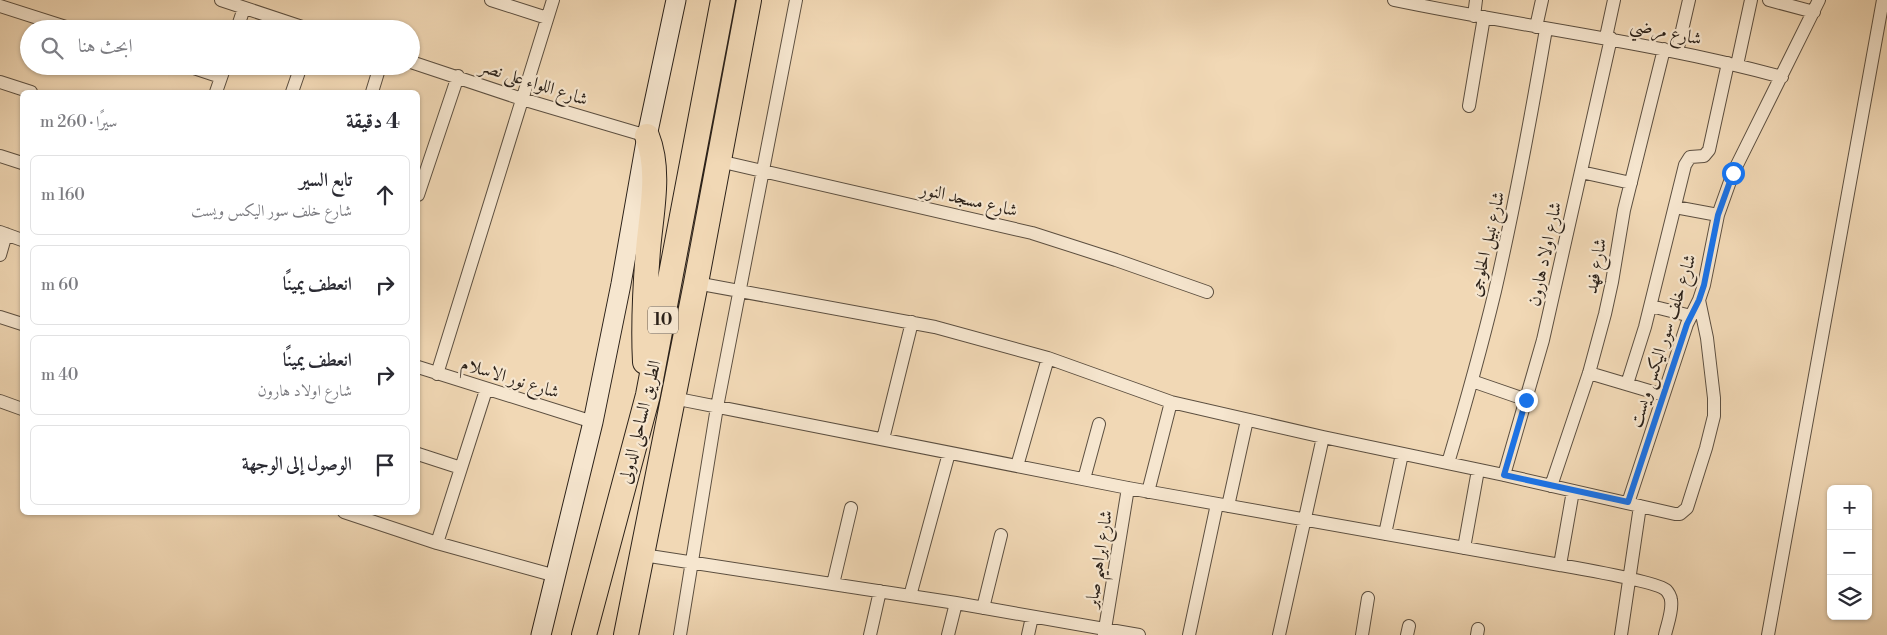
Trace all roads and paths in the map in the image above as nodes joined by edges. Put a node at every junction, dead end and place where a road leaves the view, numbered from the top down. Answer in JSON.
{"nodes":[{"id":1,"x":221,"y":0,"type":"edge"},
{"id":2,"x":491,"y":0,"type":"edge"},
{"id":3,"x":553,"y":0,"type":"edge"},
{"id":4,"x":676,"y":0,"type":"edge"},
{"id":5,"x":723,"y":0,"type":"edge"},
{"id":6,"x":749,"y":0,"type":"edge"},
{"id":7,"x":796,"y":0,"type":"edge"},
{"id":8,"x":1394,"y":0,"type":"edge"},
{"id":9,"x":1476,"y":0,"type":"edge"},
{"id":10,"x":1542,"y":0,"type":"edge"},
{"id":11,"x":1614,"y":0,"type":"edge"},
{"id":12,"x":1689,"y":0,"type":"edge"},
{"id":13,"x":1751,"y":0,"type":"edge"},
{"id":14,"x":1769,"y":0,"type":"edge"},
{"id":15,"x":1883,"y":0,"type":"edge"},
{"id":16,"x":1410,"y":2,"type":"edge"},
{"id":17,"x":0,"y":6,"type":"edge"},
{"id":18,"x":1816,"y":6,"type":"edge"},
{"id":19,"x":244,"y":8,"type":"junction"},
{"id":20,"x":1479,"y":17,"type":"junction"},
{"id":21,"x":547,"y":18,"type":"junction"},
{"id":22,"x":44,"y":20,"type":"edge"},
{"id":23,"x":240,"y":20,"type":"edge"},
{"id":24,"x":281,"y":20,"type":"edge"},
{"id":25,"x":1541,"y":28,"type":"junction"},
{"id":26,"x":1609,"y":38,"type":"junction"},
{"id":27,"x":1664,"y":49,"type":"junction"},
{"id":28,"x":1677,"y":52,"type":"junction"},
{"id":29,"x":1732,"y":64,"type":"junction"},
{"id":30,"x":420,"y":65,"type":"edge"},
{"id":31,"x":222,"y":75,"type":"edge"},
{"id":32,"x":298,"y":75,"type":"edge"},
{"id":33,"x":377,"y":75,"type":"edge"},
{"id":34,"x":458,"y":76,"type":"junction"},
{"id":35,"x":1782,"y":77,"type":"junction"},
{"id":36,"x":0,"y":82,"type":"edge"},
{"id":37,"x":25,"y":90,"type":"edge"},
{"id":38,"x":217,"y":90,"type":"edge"},
{"id":39,"x":293,"y":90,"type":"edge"},
{"id":40,"x":373,"y":90,"type":"edge"},
{"id":41,"x":522,"y":99,"type":"junction"},
{"id":42,"x":1469,"y":106,"type":"dead end"},
{"id":43,"x":647,"y":136,"type":"junction"},
{"id":44,"x":0,"y":156,"type":"edge"},
{"id":45,"x":719,"y":161,"type":"junction"},
{"id":46,"x":20,"y":162,"type":"edge"},
{"id":47,"x":423,"y":163,"type":"edge"},
{"id":48,"x":764,"y":172,"type":"junction"},
{"id":49,"x":1581,"y":172,"type":"junction"},
{"id":50,"x":420,"y":182,"type":"edge"},
{"id":51,"x":1631,"y":183,"type":"junction"},
{"id":52,"x":1674,"y":207,"type":"junction"},
{"id":53,"x":1718,"y":215,"type":"junction"},
{"id":54,"x":3,"y":234,"type":"edge"},
{"id":55,"x":20,"y":239,"type":"edge"},
{"id":56,"x":0,"y":255,"type":"edge"},
{"id":57,"x":696,"y":283,"type":"junction"},
{"id":58,"x":738,"y":291,"type":"junction"},
{"id":59,"x":1206,"y":292,"type":"dead end"},
{"id":60,"x":1699,"y":300,"type":"junction"},
{"id":61,"x":1651,"y":306,"type":"junction"},
{"id":62,"x":1691,"y":316,"type":"junction"},
{"id":63,"x":0,"y":317,"type":"edge"},
{"id":64,"x":912,"y":322,"type":"junction"},
{"id":65,"x":20,"y":323,"type":"edge"},
{"id":66,"x":1048,"y":358,"type":"junction"},
{"id":67,"x":420,"y":368,"type":"edge"},
{"id":68,"x":1589,"y":373,"type":"junction"},
{"id":69,"x":437,"y":374,"type":"junction"},
{"id":70,"x":1472,"y":381,"type":"junction"},
{"id":71,"x":1627,"y":384,"type":"junction"},
{"id":72,"x":486,"y":390,"type":"junction"},
{"id":73,"x":648,"y":395,"type":"junction"},
{"id":74,"x":1663,"y":395,"type":"junction"},
{"id":75,"x":673,"y":398,"type":"junction"},
{"id":76,"x":1526,"y":400,"type":"junction"},
{"id":77,"x":0,"y":401,"type":"edge"},
{"id":78,"x":1172,"y":402,"type":"junction"},
{"id":79,"x":717,"y":407,"type":"junction"},
{"id":80,"x":20,"y":408,"type":"edge"},
{"id":81,"x":1247,"y":420,"type":"junction"},
{"id":82,"x":593,"y":422,"type":"junction"},
{"id":83,"x":1099,"y":424,"type":"dead end"},
{"id":84,"x":1323,"y":437,"type":"junction"},
{"id":85,"x":884,"y":439,"type":"junction"},
{"id":86,"x":949,"y":452,"type":"junction"},
{"id":87,"x":1402,"y":454,"type":"junction"},
{"id":88,"x":420,"y":455,"type":"edge"},
{"id":89,"x":1448,"y":464,"type":"junction"},
{"id":90,"x":1017,"y":466,"type":"junction"},
{"id":91,"x":461,"y":468,"type":"junction"},
{"id":92,"x":1478,"y":470,"type":"junction"},
{"id":93,"x":1504,"y":475,"type":"junction"},
{"id":94,"x":1084,"y":479,"type":"junction"},
{"id":95,"x":1551,"y":486,"type":"junction"},
{"id":96,"x":1128,"y":488,"type":"junction"},
{"id":97,"x":1573,"y":490,"type":"junction"},
{"id":98,"x":1148,"y":492,"type":"junction"},
{"id":99,"x":1634,"y":504,"type":"junction"},
{"id":100,"x":1222,"y":505,"type":"junction"},
{"id":101,"x":851,"y":508,"type":"dead end"},
{"id":102,"x":353,"y":515,"type":"edge"},
{"id":103,"x":1305,"y":520,"type":"junction"},
{"id":104,"x":1385,"y":534,"type":"junction"},
{"id":105,"x":1001,"y":535,"type":"dead end"},
{"id":106,"x":437,"y":543,"type":"junction"},
{"id":107,"x":1464,"y":548,"type":"junction"},
{"id":108,"x":643,"y":555,"type":"junction"},
{"id":109,"x":692,"y":563,"type":"junction"},
{"id":110,"x":1560,"y":565,"type":"junction"},
{"id":111,"x":556,"y":576,"type":"junction"},
{"id":112,"x":1629,"y":579,"type":"junction"},
{"id":113,"x":833,"y":584,"type":"junction"},
{"id":114,"x":880,"y":591,"type":"junction"},
{"id":115,"x":910,"y":596,"type":"junction"},
{"id":116,"x":1368,"y":598,"type":"dead end"},
{"id":117,"x":956,"y":603,"type":"junction"},
{"id":118,"x":983,"y":608,"type":"junction"},
{"id":119,"x":1032,"y":616,"type":"junction"},
{"id":120,"x":1105,"y":632,"type":"edge"},
{"id":121,"x":541,"y":635,"type":"edge"},
{"id":122,"x":584,"y":635,"type":"edge"},
{"id":123,"x":626,"y":635,"type":"edge"},
{"id":124,"x":680,"y":635,"type":"edge"},
{"id":125,"x":870,"y":635,"type":"edge"},
{"id":126,"x":948,"y":635,"type":"edge"},
{"id":127,"x":1028,"y":635,"type":"edge"},
{"id":128,"x":1139,"y":635,"type":"edge"},
{"id":129,"x":1189,"y":635,"type":"edge"},
{"id":130,"x":1279,"y":635,"type":"edge"},
{"id":131,"x":1362,"y":635,"type":"edge"},
{"id":132,"x":1621,"y":635,"type":"edge"},
{"id":133,"x":1665,"y":635,"type":"edge"},
{"id":134,"x":1768,"y":635,"type":"edge"}],
"edges":[{"from":1,"to":19,"type":"street"},
{"from":2,"to":21,"type":"street"},
{"from":3,"to":21,"type":"street"},
{"from":4,"to":43,"type":"street"},
{"from":5,"to":73,"type":"highway","name":"الطريق الساحلى الدولى","number":"10"},
{"from":6,"to":45,"type":"highway","name":"الطريق الساحلى الدولى","number":"10"},
{"from":7,"to":48,"type":"street"},
{"from":8,"to":16,"type":"street","name":"شارع مرضي"},
{"from":9,"to":20,"type":"street"},
{"from":10,"to":25,"type":"street","name":"شارع نبيل الحلوجى"},
{"from":11,"to":26,"type":"street","name":"شارع اولاد هارون"},
{"from":12,"to":28,"type":"street"},
{"from":13,"to":29,"type":"street"},
{"from":14,"to":18,"type":"street"},
{"from":15,"to":134,"type":"street"},
{"from":16,"to":20,"type":"street","name":"شارع مرضي"},
{"from":17,"to":22,"type":"street"},
{"from":18,"to":35,"type":"street","name":"شارع خلف سور اليكس ويست"},
{"from":19,"to":23,"type":"street"},
{"from":19,"to":24,"type":"street"},
{"from":20,"to":25,"type":"street","name":"شارع مرضي"},
{"from":20,"to":42,"type":"street"},
{"from":21,"to":41,"type":"street"},
{"from":25,"to":26,"type":"street","name":"شارع مرضي"},
{"from":25,"to":70,"type":"street","name":"شارع نبيل الحلوجى"},
{"from":26,"to":27,"type":"street","name":"شارع مرضي"},
{"from":26,"to":49,"type":"street","name":"شارع اولاد هارون"},
{"from":27,"to":28,"type":"street","name":"شارع مرضي"},
{"from":27,"to":51,"type":"street","name":"شارع فهد"},
{"from":28,"to":29,"type":"street","name":"شارع مرضي"},
{"from":29,"to":35,"type":"street","name":"شارع مرضي"},
{"from":29,"to":52,"type":"street"},
{"from":30,"to":34,"type":"street","name":"شارع اللواء على نصر"},
{"from":31,"to":38,"type":"street"},
{"from":32,"to":39,"type":"street"},
{"from":33,"to":40,"type":"street"},
{"from":34,"to":41,"type":"street","name":"شارع اللواء على نصر"},
{"from":34,"to":47,"type":"street"},
{"from":35,"to":53,"type":"street","name":"شارع خلف سور اليكس ويست"},
{"from":36,"to":37,"type":"street"},
{"from":41,"to":43,"type":"street","name":"شارع اللواء على نصر"},
{"from":41,"to":69,"type":"street"},
{"from":43,"to":73,"type":"highway"},
{"from":43,"to":82,"type":"street"},
{"from":44,"to":46,"type":"street"},
{"from":45,"to":48,"type":"street","name":"شارع مسجد النور"},
{"from":45,"to":57,"type":"highway","name":"الطريق الساحلى الدولى","number":"10"},
{"from":47,"to":50,"type":"street"},
{"from":48,"to":58,"type":"street"},
{"from":48,"to":59,"type":"street","name":"شارع مسجد النور"},
{"from":49,"to":51,"type":"street"},
{"from":49,"to":76,"type":"street","name":"شارع اولاد هارون"},
{"from":51,"to":68,"type":"street","name":"شارع فهد"},
{"from":52,"to":53,"type":"street"},
{"from":52,"to":61,"type":"street"},
{"from":53,"to":60,"type":"street","name":"شارع خلف سور اليكس ويست"},
{"from":54,"to":55,"type":"street"},
{"from":54,"to":56,"type":"street"},
{"from":57,"to":58,"type":"street"},
{"from":57,"to":75,"type":"highway","name":"الطريق الساحلى الدولى","number":"10"},
{"from":58,"to":64,"type":"street"},
{"from":58,"to":79,"type":"street"},
{"from":60,"to":62,"type":"street","name":"شارع خلف سور اليكس ويست"},
{"from":60,"to":99,"type":"street"},
{"from":61,"to":62,"type":"street"},
{"from":61,"to":71,"type":"street"},
{"from":62,"to":74,"type":"street","name":"شارع خلف سور اليكس ويست"},
{"from":63,"to":65,"type":"street"},
{"from":64,"to":66,"type":"street"},
{"from":64,"to":85,"type":"street"},
{"from":66,"to":78,"type":"street"},
{"from":66,"to":90,"type":"street"},
{"from":67,"to":69,"type":"street","name":"شارع نور الاسلام"},
{"from":68,"to":71,"type":"street"},
{"from":68,"to":95,"type":"street","name":"شارع فهد"},
{"from":69,"to":72,"type":"street","name":"شارع نور الاسلام"},
{"from":70,"to":76,"type":"street"},
{"from":70,"to":89,"type":"street","name":"شارع نبيل الحلوجى"},
{"from":71,"to":74,"type":"street"},
{"from":72,"to":82,"type":"street","name":"شارع نور الاسلام"},
{"from":72,"to":91,"type":"street"},
{"from":73,"to":122,"type":"highway","name":"الطريق الساحلى الدولى","number":"10"},
{"from":74,"to":99,"type":"street","name":"شارع خلف سور اليكس ويست"},
{"from":75,"to":79,"type":"street"},
{"from":75,"to":108,"type":"highway","name":"الطريق الساحلى الدولى","number":"10"},
{"from":76,"to":93,"type":"street","name":"شارع اولاد هارون"},
{"from":77,"to":80,"type":"street"},
{"from":78,"to":81,"type":"street"},
{"from":78,"to":98,"type":"street"},
{"from":79,"to":85,"type":"street"},
{"from":79,"to":109,"type":"street"},
{"from":81,"to":84,"type":"street"},
{"from":81,"to":100,"type":"street"},
{"from":82,"to":111,"type":"street"},
{"from":83,"to":94,"type":"street"},
{"from":84,"to":87,"type":"street"},
{"from":84,"to":103,"type":"street"},
{"from":85,"to":86,"type":"street"},
{"from":86,"to":90,"type":"street"},
{"from":86,"to":115,"type":"street"},
{"from":87,"to":89,"type":"street"},
{"from":87,"to":104,"type":"street"},
{"from":88,"to":91,"type":"street"},
{"from":89,"to":92,"type":"street"},
{"from":90,"to":94,"type":"street"},
{"from":91,"to":106,"type":"street"},
{"from":92,"to":93,"type":"street"},
{"from":92,"to":107,"type":"street"},
{"from":93,"to":95,"type":"street"},
{"from":94,"to":96,"type":"street"},
{"from":95,"to":97,"type":"street"},
{"from":96,"to":98,"type":"street"},
{"from":96,"to":120,"type":"street","name":"شارع ابراهيم صابر"},
{"from":97,"to":99,"type":"street"},
{"from":97,"to":110,"type":"street"},
{"from":98,"to":100,"type":"street"},
{"from":99,"to":112,"type":"street","name":"شارع خلف سور اليكس ويست"},
{"from":100,"to":103,"type":"street"},
{"from":100,"to":129,"type":"street"},
{"from":101,"to":113,"type":"street"},
{"from":102,"to":106,"type":"street"},
{"from":103,"to":104,"type":"street"},
{"from":103,"to":130,"type":"street"},
{"from":104,"to":107,"type":"street"},
{"from":105,"to":118,"type":"street"},
{"from":106,"to":111,"type":"street"},
{"from":107,"to":110,"type":"street"},
{"from":108,"to":109,"type":"street"},
{"from":108,"to":123,"type":"highway","name":"الطريق الساحلى الدولى","number":"10"},
{"from":109,"to":113,"type":"street"},
{"from":109,"to":124,"type":"street"},
{"from":110,"to":112,"type":"street"},
{"from":111,"to":121,"type":"street"},
{"from":112,"to":132,"type":"street","name":"شارع خلف سور اليكس ويست"},
{"from":112,"to":133,"type":"street"},
{"from":113,"to":114,"type":"street"},
{"from":114,"to":115,"type":"street"},
{"from":114,"to":125,"type":"street"},
{"from":115,"to":117,"type":"street"},
{"from":116,"to":131,"type":"street"},
{"from":117,"to":118,"type":"street"},
{"from":117,"to":126,"type":"street"},
{"from":118,"to":119,"type":"street"},
{"from":119,"to":120,"type":"street"},
{"from":119,"to":127,"type":"street"},
{"from":120,"to":128,"type":"street"}]}
